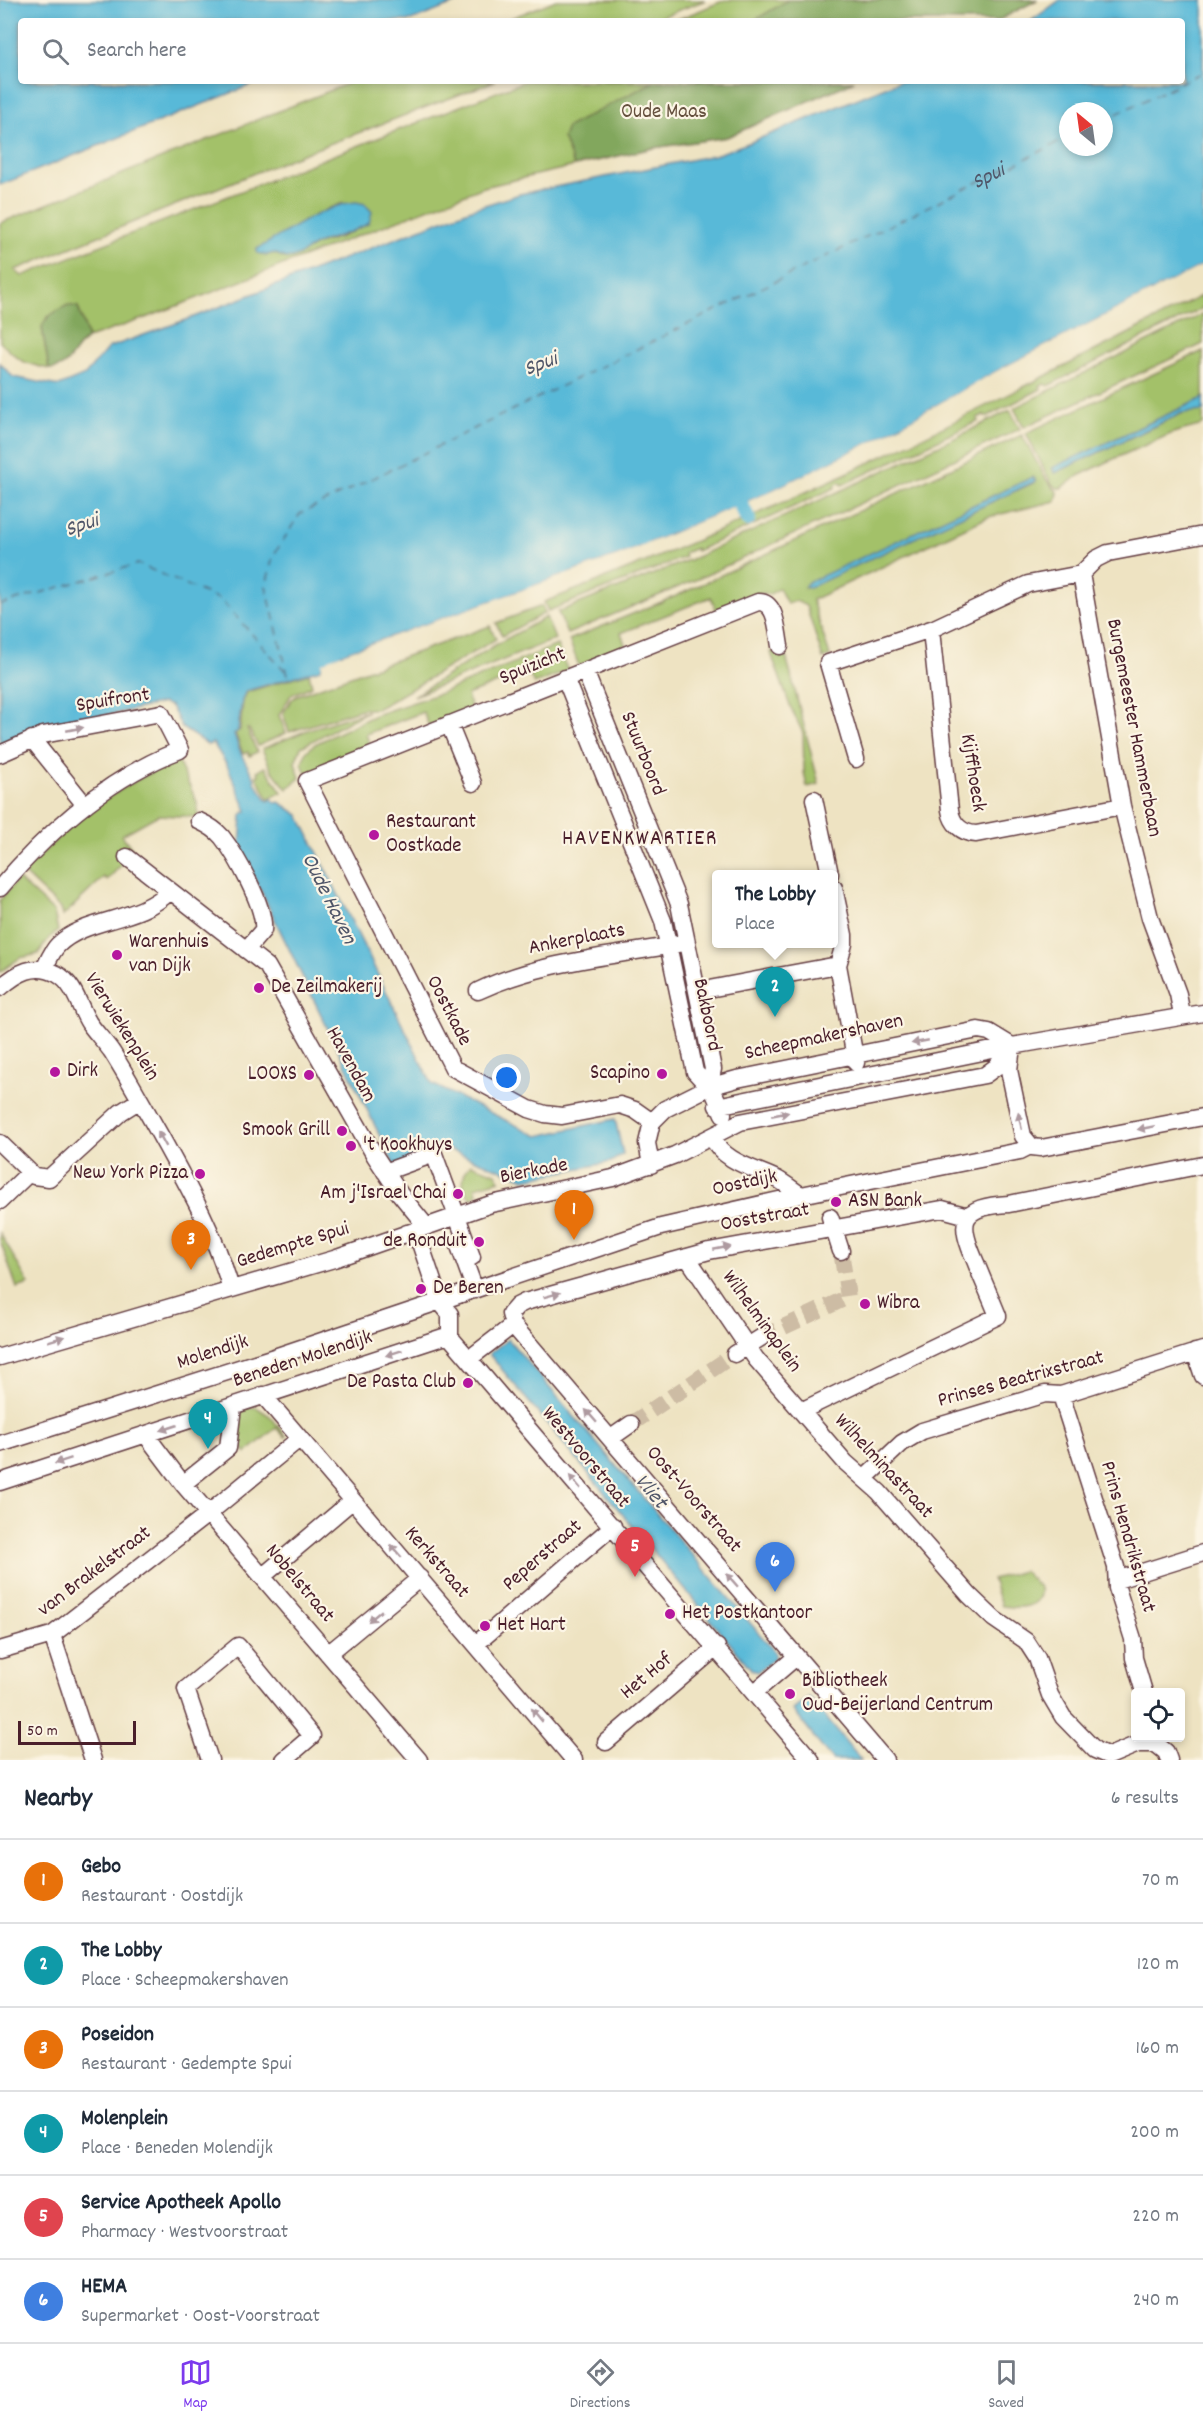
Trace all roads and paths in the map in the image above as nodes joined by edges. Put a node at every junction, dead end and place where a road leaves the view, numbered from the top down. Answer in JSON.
{"nodes":[{"id":1,"x":1203,"y":535,"type":"edge"},
{"id":2,"x":1081,"y":574,"type":"junction"},
{"id":3,"x":931,"y":630,"type":"junction"},
{"id":4,"x":780,"y":646,"type":"dead end"},
{"id":5,"x":585,"y":670,"type":"junction"},
{"id":6,"x":565,"y":678,"type":"junction"},
{"id":7,"x":450,"y":724,"type":"junction"},
{"id":8,"x":609,"y":730,"type":"junction"},
{"id":9,"x":589,"y":738,"type":"junction"},
{"id":10,"x":32,"y":739,"type":"junction"},
{"id":11,"x":0,"y":754,"type":"edge"},
{"id":12,"x":856,"y":759,"type":"dead end"},
{"id":13,"x":307,"y":781,"type":"joint"},
{"id":14,"x":473,"y":783,"type":"dead end"},
{"id":15,"x":814,"y":799,"type":"dead end"},
{"id":16,"x":85,"y":805,"type":"junction"},
{"id":17,"x":1122,"y":806,"type":"junction"},
{"id":18,"x":200,"y":821,"type":"dead end"},
{"id":19,"x":653,"y":841,"type":"junction"},
{"id":20,"x":633,"y":849,"type":"junction"},
{"id":21,"x":127,"y":857,"type":"dead end"},
{"id":22,"x":829,"y":870,"type":"edge"},
{"id":23,"x":0,"y":888,"type":"edge"},
{"id":24,"x":170,"y":891,"type":"junction"},
{"id":25,"x":838,"y":907,"type":"edge"},
{"id":26,"x":688,"y":942,"type":"junction"},
{"id":27,"x":669,"y":945,"type":"junction"},
{"id":28,"x":246,"y":950,"type":"junction"},
{"id":29,"x":838,"y":965,"type":"junction"},
{"id":30,"x":44,"y":969,"type":"junction"},
{"id":31,"x":0,"y":988,"type":"edge"},
{"id":32,"x":478,"y":991,"type":"dead end"},
{"id":33,"x":698,"y":991,"type":"junction"},
{"id":34,"x":1203,"y":1013,"type":"edge"},
{"id":35,"x":1182,"y":1015,"type":"junction"},
{"id":36,"x":1012,"y":1046,"type":"junction"},
{"id":37,"x":854,"y":1055,"type":"junction"},
{"id":38,"x":860,"y":1077,"type":"junction"},
{"id":39,"x":709,"y":1087,"type":"junction"},
{"id":40,"x":864,"y":1098,"type":"junction"},
{"id":41,"x":140,"y":1100,"type":"junction"},
{"id":42,"x":719,"y":1106,"type":"junction"},
{"id":43,"x":1203,"y":1118,"type":"edge"},
{"id":44,"x":652,"y":1122,"type":"junction"},
{"id":45,"x":718,"y":1133,"type":"junction"},
{"id":46,"x":0,"y":1143,"type":"edge"},
{"id":47,"x":1030,"y":1146,"type":"junction"},
{"id":48,"x":651,"y":1165,"type":"junction"},
{"id":49,"x":1203,"y":1165,"type":"edge"},
{"id":50,"x":385,"y":1172,"type":"junction"},
{"id":51,"x":29,"y":1173,"type":"junction"},
{"id":52,"x":801,"y":1195,"type":"junction"},
{"id":53,"x":0,"y":1201,"type":"edge"},
{"id":54,"x":968,"y":1216,"type":"junction"},
{"id":55,"x":832,"y":1222,"type":"junction"},
{"id":56,"x":426,"y":1226,"type":"junction"},
{"id":57,"x":458,"y":1229,"type":"junction"},
{"id":58,"x":407,"y":1233,"type":"junction"},
{"id":59,"x":841,"y":1251,"type":"tunnel mouth"},
{"id":60,"x":687,"y":1257,"type":"junction"},
{"id":61,"x":515,"y":1276,"type":"junction"},
{"id":62,"x":231,"y":1289,"type":"junction"},
{"id":63,"x":475,"y":1290,"type":"junction"},
{"id":64,"x":525,"y":1302,"type":"junction"},
{"id":65,"x":435,"y":1308,"type":"junction"},
{"id":66,"x":513,"y":1325,"type":"junction"},
{"id":67,"x":450,"y":1337,"type":"junction"},
{"id":68,"x":762,"y":1337,"type":"tunnel mouth"},
{"id":69,"x":741,"y":1349,"type":"junction"},
{"id":70,"x":1199,"y":1351,"type":"edge"},
{"id":71,"x":0,"y":1357,"type":"edge"},
{"id":72,"x":470,"y":1358,"type":"junction"},
{"id":73,"x":1203,"y":1376,"type":"edge"},
{"id":74,"x":263,"y":1395,"type":"junction"},
{"id":75,"x":1060,"y":1395,"type":"junction"},
{"id":76,"x":233,"y":1407,"type":"junction"},
{"id":77,"x":801,"y":1411,"type":"junction"},
{"id":78,"x":631,"y":1424,"type":"tunnel mouth"},
{"id":79,"x":146,"y":1435,"type":"junction"},
{"id":80,"x":611,"y":1438,"type":"junction"},
{"id":81,"x":298,"y":1439,"type":"junction"},
{"id":82,"x":0,"y":1443,"type":"edge"},
{"id":83,"x":865,"y":1479,"type":"junction"},
{"id":84,"x":0,"y":1482,"type":"edge"},
{"id":85,"x":183,"y":1484,"type":"junction"},
{"id":86,"x":346,"y":1506,"type":"dead end"},
{"id":87,"x":209,"y":1513,"type":"junction"},
{"id":88,"x":613,"y":1526,"type":"junction"},
{"id":89,"x":1203,"y":1553,"type":"edge"},
{"id":90,"x":262,"y":1576,"type":"junction"},
{"id":91,"x":420,"y":1578,"type":"junction"},
{"id":92,"x":1117,"y":1581,"type":"junction"},
{"id":93,"x":52,"y":1635,"type":"junction"},
{"id":94,"x":476,"y":1644,"type":"junction"},
{"id":95,"x":717,"y":1647,"type":"junction"},
{"id":96,"x":0,"y":1650,"type":"edge"},
{"id":97,"x":328,"y":1654,"type":"junction"},
{"id":98,"x":796,"y":1657,"type":"junction"},
{"id":99,"x":1143,"y":1688,"type":"edge"},
{"id":100,"x":755,"y":1692,"type":"junction"},
{"id":101,"x":606,"y":1742,"type":"dead end"},
{"id":102,"x":1150,"y":1742,"type":"edge"},
{"id":103,"x":1157,"y":1742,"type":"edge"},
{"id":104,"x":93,"y":1760,"type":"edge"},
{"id":105,"x":210,"y":1760,"type":"edge"},
{"id":106,"x":284,"y":1760,"type":"edge"},
{"id":107,"x":419,"y":1760,"type":"edge"},
{"id":108,"x":574,"y":1760,"type":"edge"},
{"id":109,"x":811,"y":1760,"type":"edge"},
{"id":110,"x":885,"y":1760,"type":"edge"},
{"id":111,"x":1169,"y":1760,"type":"edge"}],
"edges":[{"from":1,"to":2,"type":"street"},
{"from":2,"to":3,"type":"street"},
{"from":2,"to":17,"type":"street","name":"Burgemeester Hammerbaan"},
{"from":3,"to":12,"type":"street"},
{"from":3,"to":17,"type":"street","name":"Kijffhoeck"},
{"from":4,"to":5,"type":"street","name":"Spuizicht"},
{"from":5,"to":6,"type":"street","name":"Spuizicht"},
{"from":5,"to":8,"type":"street","name":"Stuurboord"},
{"from":6,"to":7,"type":"street","name":"Spuizicht"},
{"from":6,"to":9,"type":"street","name":"Bakboord"},
{"from":7,"to":13,"type":"street","name":"Spuizicht"},
{"from":7,"to":14,"type":"street"},
{"from":8,"to":9,"type":"street"},
{"from":8,"to":19,"type":"street","name":"Stuurboord"},
{"from":9,"to":20,"type":"street","name":"Bakboord"},
{"from":10,"to":11,"type":"street","name":"Spuifront"},
{"from":10,"to":16,"type":"street"},
{"from":10,"to":16,"type":"street","name":"Spuifront","one_way":true},
{"from":13,"to":44,"type":"street","name":"Oostkade"},
{"from":15,"to":22,"type":"street"},
{"from":16,"to":23,"type":"street","name":"Spuifront"},
{"from":17,"to":35,"type":"street","name":"Burgemeester Hammerbaan"},
{"from":18,"to":28,"type":"street"},
{"from":19,"to":20,"type":"street"},
{"from":19,"to":26,"type":"street","name":"Stuurboord"},
{"from":20,"to":27,"type":"street","name":"Bakboord"},
{"from":21,"to":24,"type":"street","name":"Havendam"},
{"from":24,"to":28,"type":"street","name":"Havendam"},
{"from":24,"to":30,"type":"street"},
{"from":25,"to":29,"type":"street"},
{"from":26,"to":27,"type":"street","name":"Ankerplaats"},
{"from":26,"to":33,"type":"street","name":"Stuurboord"},
{"from":27,"to":32,"type":"street","name":"Ankerplaats"},
{"from":27,"to":39,"type":"street","name":"Bakboord"},
{"from":28,"to":50,"type":"street","name":"Havendam"},
{"from":29,"to":33,"type":"street"},
{"from":29,"to":37,"type":"street"},
{"from":30,"to":31,"type":"street"},
{"from":30,"to":41,"type":"street","name":"Vierwiekenplein"},
{"from":33,"to":39,"type":"street","name":"Stuurboord"},
{"from":34,"to":35,"type":"street"},
{"from":35,"to":36,"type":"street"},
{"from":36,"to":37,"type":"street","name":"Scheepmakershaven","one_way":true},
{"from":36,"to":38,"type":"street"},
{"from":36,"to":40,"type":"street"},
{"from":47,"to":36,"type":"street","one_way":true},
{"from":37,"to":38,"type":"street"},
{"from":37,"to":39,"type":"street","name":"Scheepmakershaven"},
{"from":38,"to":40,"type":"street"},
{"from":38,"to":42,"type":"street"},
{"from":39,"to":42,"type":"street"},
{"from":39,"to":44,"type":"street","name":"Scheepmakershaven"},
{"from":45,"to":40,"type":"street","one_way":true},
{"from":41,"to":51,"type":"street","name":"Vierwiekenplein"},
{"from":62,"to":41,"type":"street","name":"Vierwiekenplein","one_way":true},
{"from":42,"to":45,"type":"street"},
{"from":43,"to":47,"type":"street","name":"Oostdijk","one_way":true},
{"from":44,"to":48,"type":"street"},
{"from":45,"to":48,"type":"street","name":"Bierkade"},
{"from":45,"to":52,"type":"street"},
{"from":46,"to":51,"type":"street"},
{"from":47,"to":52,"type":"street","name":"Oostdijk"},
{"from":48,"to":57,"type":"street","name":"Bierkade"},
{"from":49,"to":54,"type":"street"},
{"from":50,"to":56,"type":"street","name":"Havendam"},
{"from":50,"to":57,"type":"street"},
{"from":51,"to":53,"type":"street"},
{"from":52,"to":61,"type":"street","name":"Oostdijk"},
{"from":54,"to":55,"type":"street","name":"Ooststraat"},
{"from":54,"to":77,"type":"street","name":"Wilhelminastraat"},
{"from":55,"to":59,"type":"street"},
{"from":60,"to":55,"type":"street","name":"Ooststraat","one_way":true},
{"from":56,"to":57,"type":"street","name":"Bierkade"},
{"from":56,"to":58,"type":"street","name":"Gedempte Spui"},
{"from":57,"to":63,"type":"street"},
{"from":58,"to":62,"type":"street","name":"Gedempte Spui"},
{"from":58,"to":65,"type":"street"},
{"from":64,"to":60,"type":"street","name":"Ooststraat","one_way":true},
{"from":60,"to":69,"type":"street","name":"Wilhelminaplein"},
{"from":61,"to":63,"type":"street","name":"Oostdijk"},
{"from":61,"to":64,"type":"street"},
{"from":71,"to":62,"type":"street","name":"Gedempte Spui","one_way":true},
{"from":63,"to":65,"type":"street","name":"Molendijk"},
{"from":64,"to":66,"type":"street"},
{"from":65,"to":67,"type":"street"},
{"from":65,"to":82,"type":"street","name":"Molendijk"},
{"from":66,"to":72,"type":"street"},
{"from":80,"to":66,"type":"street","name":"Oost-Voorstraat","one_way":true},
{"from":67,"to":72,"type":"street","name":"Westvoorstraat"},
{"from":67,"to":74,"type":"street","name":"Beneden Molendijk","one_way":true},
{"from":68,"to":69,"type":"street"},
{"from":69,"to":77,"type":"street","name":"Wilhelminaplein"},
{"from":70,"to":73,"type":"street"},
{"from":70,"to":75,"type":"street","name":"Prinses Beatrixstraat"},
{"from":88,"to":72,"type":"street","name":"Westvoorstraat","one_way":true},
{"from":74,"to":76,"type":"street","name":"Beneden Molendijk"},
{"from":74,"to":81,"type":"street","name":"Kerkstraat"},
{"from":75,"to":83,"type":"street","name":"Prinses Beatrixstraat"},
{"from":75,"to":92,"type":"street","name":"Prins Hendrikstraat"},
{"from":76,"to":79,"type":"street","name":"Beneden Molendijk","one_way":true},
{"from":76,"to":85,"type":"street"},
{"from":77,"to":83,"type":"street","name":"Wilhelminastraat"},
{"from":78,"to":80,"type":"street"},
{"from":79,"to":84,"type":"street","name":"Beneden Molendijk","one_way":true},
{"from":79,"to":85,"type":"street","name":"Nobelstraat"},
{"from":98,"to":80,"type":"street","name":"Oost-Voorstraat","one_way":true},
{"from":81,"to":87,"type":"street","name":"van Brakelstraat"},
{"from":91,"to":81,"type":"street","name":"Kerkstraat","one_way":true},
{"from":83,"to":102,"type":"street","name":"Wilhelminastraat"},
{"from":85,"to":87,"type":"street","name":"Nobelstraat"},
{"from":86,"to":90,"type":"street"},
{"from":87,"to":90,"type":"street","name":"Nobelstraat"},
{"from":87,"to":93,"type":"street","name":"van Brakelstraat"},
{"from":88,"to":94,"type":"street","name":"Peperstraat"},
{"from":88,"to":95,"type":"street","name":"Westvoorstraat"},
{"from":89,"to":92,"type":"street"},
{"from":90,"to":97,"type":"street","name":"Nobelstraat"},
{"from":91,"to":94,"type":"street","name":"Kerkstraat"},
{"from":91,"to":97,"type":"street","one_way":true},
{"from":92,"to":99,"type":"street","name":"Prins Hendrikstraat"},
{"from":93,"to":96,"type":"street","name":"van Brakelstraat"},
{"from":93,"to":104,"type":"street"},
{"from":108,"to":94,"type":"street","name":"Kerkstraat","one_way":true},
{"from":95,"to":100,"type":"street","name":"Westvoorstraat"},
{"from":95,"to":101,"type":"street","name":"Het Hof"},
{"from":97,"to":107,"type":"street","name":"Nobelstraat"},
{"from":98,"to":100,"type":"street"},
{"from":98,"to":110,"type":"street","name":"Oost-Voorstraat"},
{"from":100,"to":109,"type":"street","name":"Westvoorstraat"},
{"from":103,"to":111,"type":"street"},
{"from":105,"to":106,"type":"street"}]}
